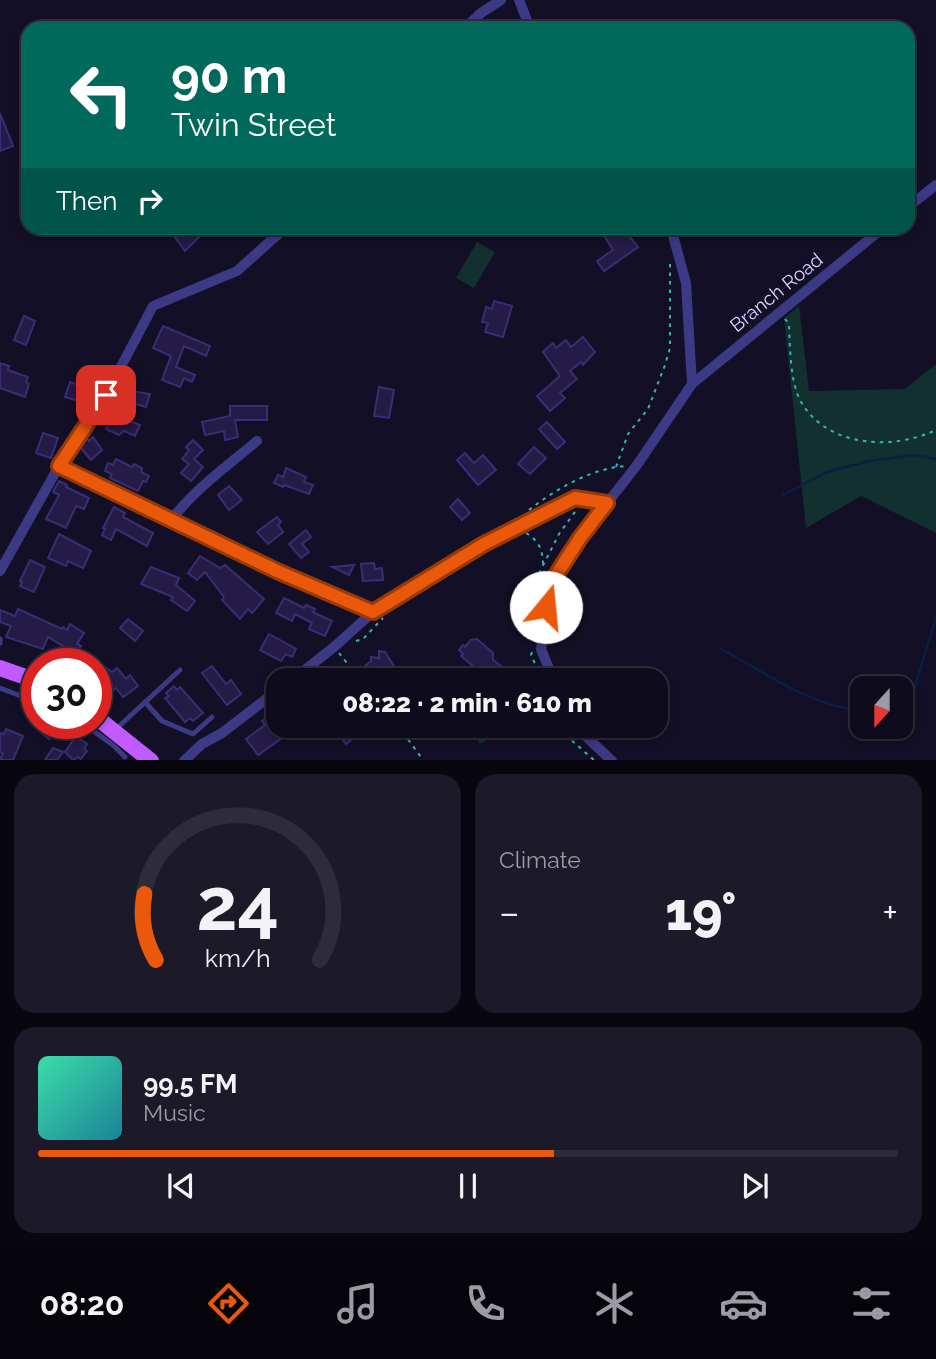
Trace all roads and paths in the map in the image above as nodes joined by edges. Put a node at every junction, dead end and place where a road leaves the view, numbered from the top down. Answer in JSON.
{"nodes":[{"id":1,"x":501,"y":0,"type":"edge"},
{"id":2,"x":519,"y":0,"type":"edge"},
{"id":3,"x":472,"y":21,"type":"edge"},
{"id":4,"x":527,"y":21,"type":"edge"},
{"id":5,"x":936,"y":185,"type":"edge"},
{"id":6,"x":915,"y":202,"type":"edge"},
{"id":7,"x":277,"y":235,"type":"edge"},
{"id":8,"x":673,"y":235,"type":"edge"},
{"id":9,"x":874,"y":235,"type":"edge"},
{"id":10,"x":670,"y":262,"type":"dead end"},
{"id":11,"x":781,"y":312,"type":"junction"},
{"id":12,"x":692,"y":384,"type":"junction"},
{"id":13,"x":936,"y":430,"type":"edge"},
{"id":14,"x":257,"y":441,"type":"dead end"},
{"id":15,"x":59,"y":466,"type":"junction"},
{"id":16,"x":637,"y":466,"type":"junction"},
{"id":17,"x":616,"y":467,"type":"junction"},
{"id":18,"x":607,"y":503,"type":"junction"},
{"id":19,"x":527,"y":511,"type":"dead end"},
{"id":20,"x":171,"y":520,"type":"junction"},
{"id":21,"x":504,"y":533,"type":"junction"},
{"id":22,"x":543,"y":566,"type":"dead end"},
{"id":23,"x":0,"y":571,"type":"edge"},
{"id":24,"x":373,"y":612,"type":"junction"},
{"id":25,"x":334,"y":647,"type":"junction"},
{"id":26,"x":0,"y":667,"type":"edge"},
{"id":27,"x":307,"y":668,"type":"edge"},
{"id":28,"x":351,"y":668,"type":"edge"},
{"id":29,"x":549,"y":668,"type":"edge"},
{"id":30,"x":180,"y":670,"type":"dead end"},
{"id":31,"x":21,"y":675,"type":"edge"},
{"id":32,"x":0,"y":688,"type":"edge"},
{"id":33,"x":21,"y":696,"type":"edge"},
{"id":34,"x":266,"y":699,"type":"edge"},
{"id":35,"x":145,"y":702,"type":"junction"},
{"id":36,"x":212,"y":718,"type":"dead end"},
{"id":37,"x":112,"y":733,"type":"edge"},
{"id":38,"x":193,"y":734,"type":"junction"},
{"id":39,"x":112,"y":735,"type":"edge"},
{"id":40,"x":116,"y":737,"type":"junction"},
{"id":41,"x":407,"y":738,"type":"edge"},
{"id":42,"x":569,"y":738,"type":"edge"},
{"id":43,"x":588,"y":738,"type":"edge"},
{"id":44,"x":202,"y":744,"type":"junction"},
{"id":45,"x":125,"y":757,"type":"dead end"},
{"id":46,"x":150,"y":760,"type":"edge"},
{"id":47,"x":185,"y":760,"type":"edge"},
{"id":48,"x":423,"y":760,"type":"edge"},
{"id":49,"x":594,"y":760,"type":"edge"},
{"id":50,"x":611,"y":760,"type":"edge"}],
"edges":[{"from":1,"to":3,"type":"street"},
{"from":2,"to":4,"type":"street"},
{"from":5,"to":6,"type":"street"},
{"from":7,"to":15,"type":"street"},
{"from":8,"to":12,"type":"street"},
{"from":9,"to":11,"type":"street","name":"Branch Road"},
{"from":10,"to":17,"type":"path"},
{"from":11,"to":12,"type":"street","name":"Branch Road"},
{"from":11,"to":13,"type":"path"},
{"from":12,"to":16,"type":"street","name":"Branch Road"},
{"from":14,"to":20,"type":"street"},
{"from":15,"to":20,"type":"street"},
{"from":15,"to":23,"type":"street"},
{"from":16,"to":17,"type":"path"},
{"from":16,"to":18,"type":"street","name":"Branch Road"},
{"from":17,"to":19,"type":"path"},
{"from":18,"to":21,"type":"street"},
{"from":18,"to":29,"type":"street","name":"Branch Road"},
{"from":20,"to":24,"type":"street"},
{"from":21,"to":22,"type":"path"},
{"from":21,"to":24,"type":"street"},
{"from":24,"to":25,"type":"street"},
{"from":25,"to":27,"type":"street"},
{"from":25,"to":28,"type":"path"},
{"from":26,"to":31,"type":"main road"},
{"from":30,"to":35,"type":"lane"},
{"from":32,"to":33,"type":"lane"},
{"from":34,"to":44,"type":"street"},
{"from":35,"to":38,"type":"lane"},
{"from":35,"to":40,"type":"lane"},
{"from":36,"to":38,"type":"lane"},
{"from":37,"to":40,"type":"main road"},
{"from":38,"to":44,"type":"lane"},
{"from":39,"to":40,"type":"lane"},
{"from":40,"to":45,"type":"lane"},
{"from":40,"to":46,"type":"main road"},
{"from":41,"to":48,"type":"path"},
{"from":42,"to":49,"type":"path"},
{"from":43,"to":50,"type":"street"},
{"from":44,"to":47,"type":"street"}]}
